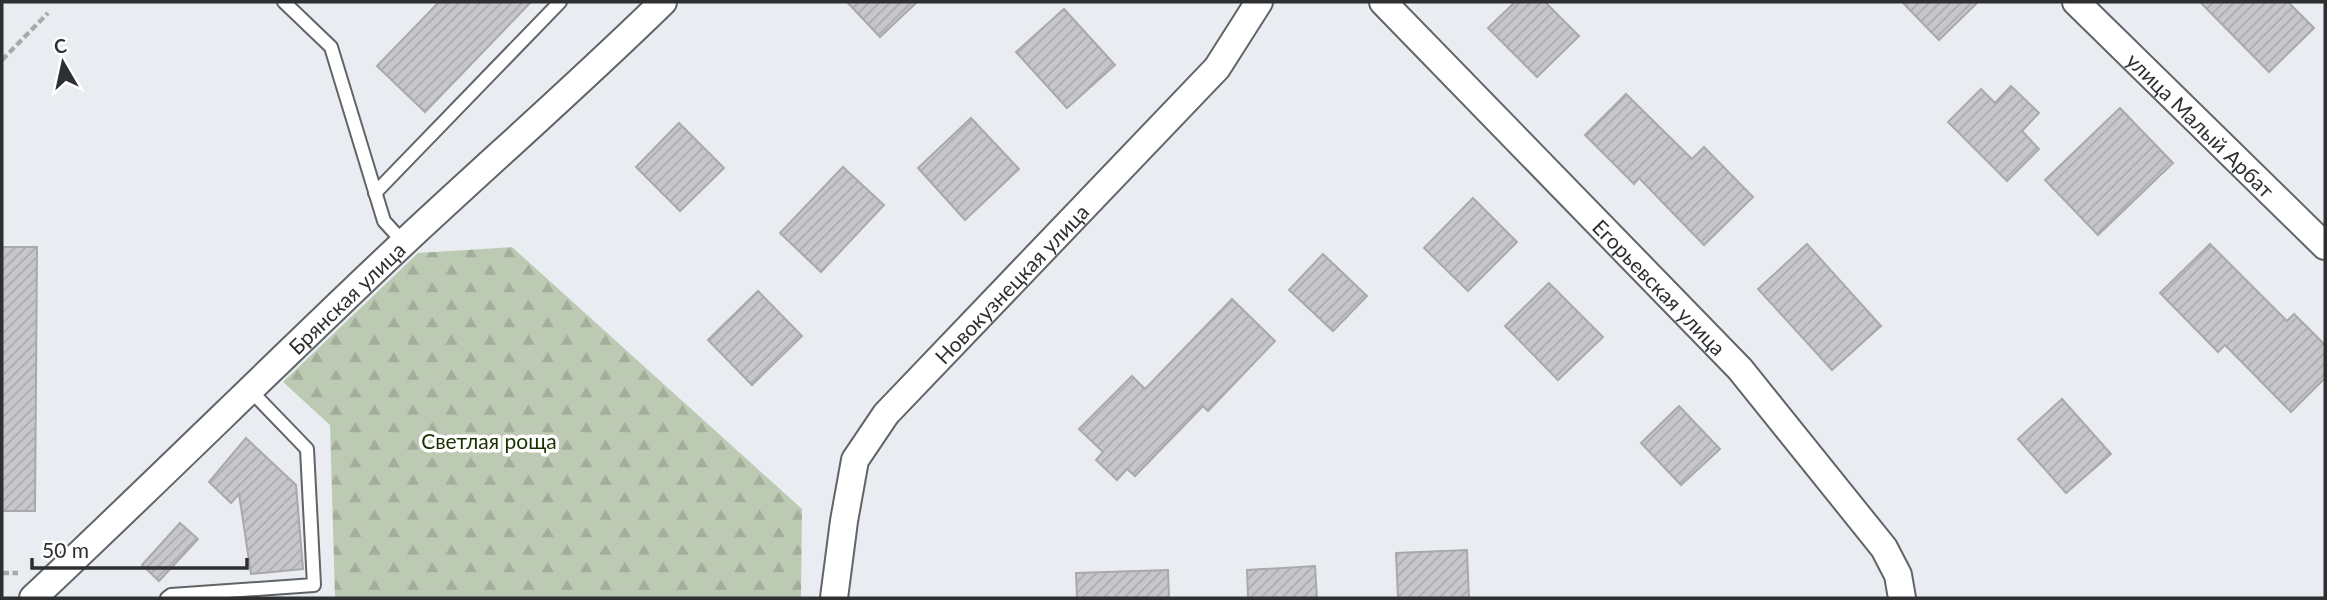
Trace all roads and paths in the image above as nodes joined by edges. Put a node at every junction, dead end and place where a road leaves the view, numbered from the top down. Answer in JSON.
{"nodes":[{"id":1,"x":284,"y":2,"type":"edge"},
{"id":2,"x":560,"y":2,"type":"edge"},
{"id":3,"x":663,"y":2,"type":"edge"},
{"id":4,"x":1259,"y":2,"type":"edge"},
{"id":5,"x":1384,"y":2,"type":"edge"},
{"id":6,"x":2076,"y":2,"type":"edge"},
{"id":7,"x":48,"y":13,"type":"dead end"},
{"id":8,"x":2,"y":60,"type":"edge"},
{"id":9,"x":376,"y":193,"type":"junction"},
{"id":10,"x":404,"y":243,"type":"junction"},
{"id":11,"x":2325,"y":246,"type":"edge"},
{"id":12,"x":249,"y":389,"type":"junction"},
{"id":13,"x":33,"y":598,"type":"edge"},
{"id":14,"x":167,"y":598,"type":"edge"},
{"id":15,"x":834,"y":598,"type":"edge"},
{"id":16,"x":1902,"y":598,"type":"edge"}],
"edges":[{"from":1,"to":9,"type":"lane"},
{"from":2,"to":9,"type":"lane"},
{"from":3,"to":10,"type":"street","name":"Брянская улица"},
{"from":4,"to":15,"type":"street","name":"Новокузнецкая улица"},
{"from":5,"to":16,"type":"street","name":"Егорьевская улица"},
{"from":6,"to":11,"type":"street","name":"улица Малый Арбат"},
{"from":7,"to":8,"type":"path"},
{"from":9,"to":10,"type":"lane"},
{"from":10,"to":12,"type":"street","name":"Брянская улица"},
{"from":12,"to":13,"type":"street","name":"Брянская улица"},
{"from":12,"to":14,"type":"lane"}]}
